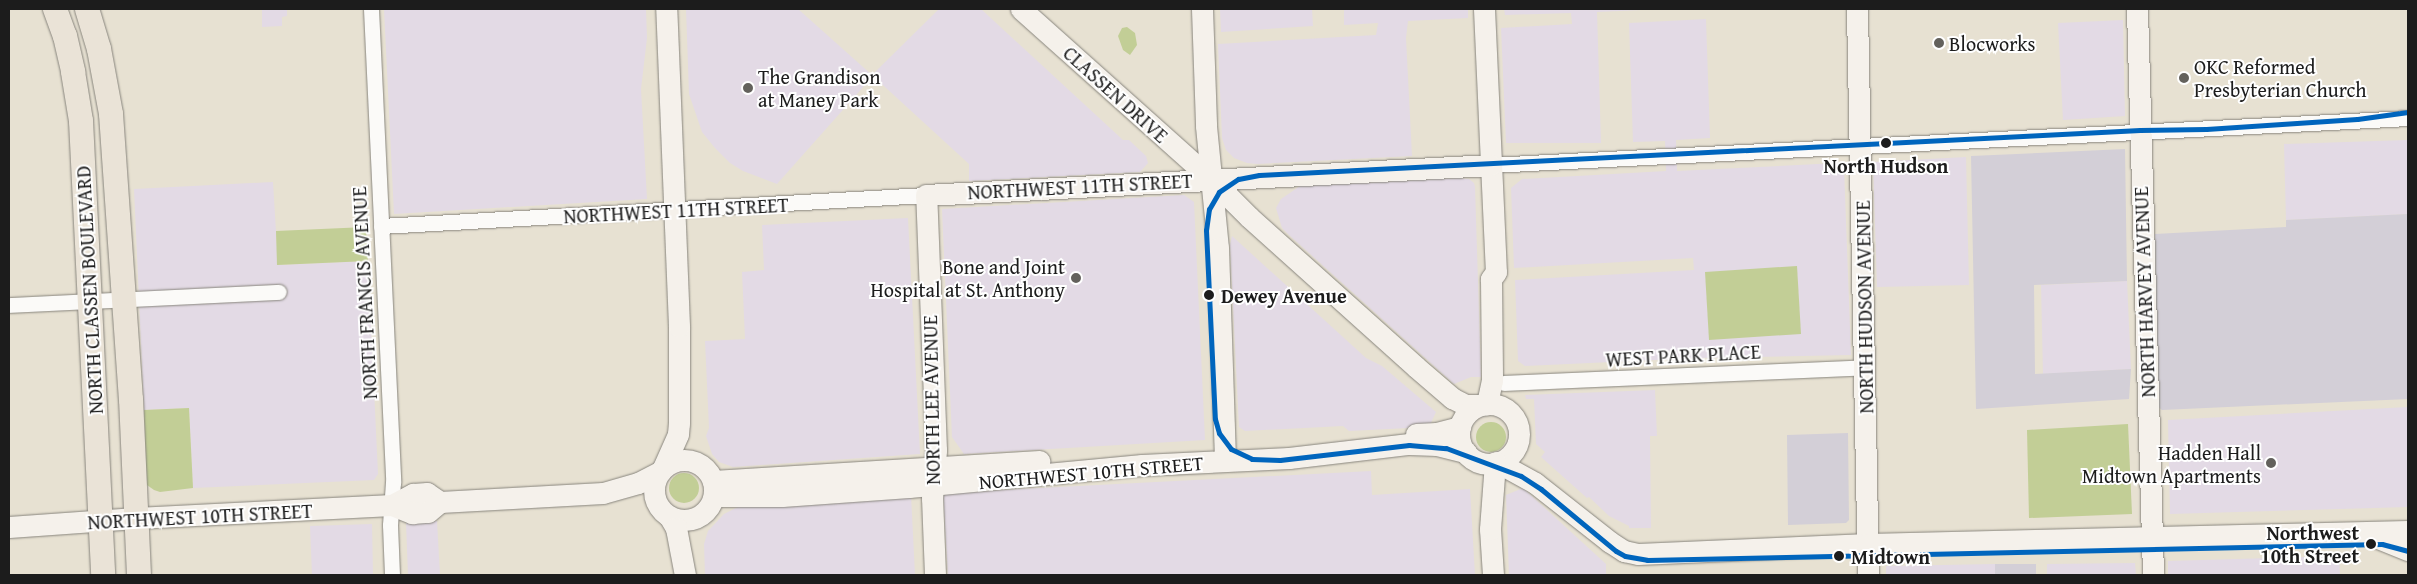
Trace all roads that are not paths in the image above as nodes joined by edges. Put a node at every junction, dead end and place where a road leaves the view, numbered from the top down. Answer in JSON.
{"nodes":[{"id":1,"x":55,"y":9,"type":"edge"},
{"id":2,"x":87,"y":9,"type":"edge"},
{"id":3,"x":371,"y":9,"type":"edge"},
{"id":4,"x":666,"y":9,"type":"edge"},
{"id":5,"x":1021,"y":9,"type":"edge"},
{"id":6,"x":1202,"y":9,"type":"edge"},
{"id":7,"x":1484,"y":9,"type":"edge"},
{"id":8,"x":1857,"y":9,"type":"edge"},
{"id":9,"x":2137,"y":9,"type":"edge"},
{"id":10,"x":2408,"y":118,"type":"edge"},
{"id":11,"x":2140,"y":133,"type":"junction"},
{"id":12,"x":1860,"y":146,"type":"junction"},
{"id":13,"x":1490,"y":165,"type":"junction"},
{"id":14,"x":1211,"y":179,"type":"junction"},
{"id":15,"x":926,"y":195,"type":"junction"},
{"id":16,"x":674,"y":210,"type":"junction"},
{"id":17,"x":381,"y":226,"type":"junction"},
{"id":18,"x":1496,"y":272,"type":"junction"},
{"id":19,"x":279,"y":292,"type":"dead end"},
{"id":20,"x":124,"y":300,"type":"junction"},
{"id":21,"x":90,"y":301,"type":"junction"},
{"id":22,"x":9,"y":305,"type":"edge"},
{"id":23,"x":679,"y":326,"type":"junction"},
{"id":24,"x":1865,"y":366,"type":"junction"},
{"id":25,"x":1504,"y":382,"type":"junction"},
{"id":26,"x":1484,"y":405,"type":"junction"},
{"id":27,"x":1516,"y":424,"type":"junction"},
{"id":28,"x":1461,"y":425,"type":"junction"},
{"id":29,"x":1467,"y":453,"type":"junction"},
{"id":30,"x":1225,"y":455,"type":"junction"},
{"id":31,"x":1496,"y":462,"type":"junction"},
{"id":32,"x":662,"y":470,"type":"junction"},
{"id":33,"x":934,"y":476,"type":"junction"},
{"id":34,"x":709,"y":481,"type":"junction"},
{"id":35,"x":603,"y":493,"type":"junction"},
{"id":36,"x":392,"y":505,"type":"junction"},
{"id":37,"x":663,"y":510,"type":"junction"},
{"id":38,"x":700,"y":516,"type":"junction"},
{"id":39,"x":136,"y":518,"type":"junction"},
{"id":40,"x":100,"y":522,"type":"junction"},
{"id":41,"x":9,"y":527,"type":"edge"},
{"id":42,"x":1490,"y":529,"type":"junction"},
{"id":43,"x":2408,"y":531,"type":"edge"},
{"id":44,"x":2361,"y":532,"type":"junction"},
{"id":45,"x":2152,"y":537,"type":"junction"},
{"id":46,"x":1608,"y":540,"type":"junction"},
{"id":47,"x":1868,"y":544,"type":"junction"},
{"id":48,"x":2408,"y":550,"type":"edge"},
{"id":49,"x":103,"y":575,"type":"edge"},
{"id":50,"x":139,"y":575,"type":"edge"},
{"id":51,"x":392,"y":575,"type":"edge"},
{"id":52,"x":686,"y":575,"type":"edge"},
{"id":53,"x":934,"y":575,"type":"edge"},
{"id":54,"x":1493,"y":575,"type":"edge"},
{"id":55,"x":1868,"y":575,"type":"edge"},
{"id":56,"x":2153,"y":575,"type":"edge"}],
"edges":[{"from":1,"to":21,"type":"main road","name":"NORTH CLASSEN BOULEVARD"},
{"from":2,"to":20,"type":"main road","name":"NORTH CLASSEN BOULEVARD"},
{"from":3,"to":17,"type":"street","name":"NORTH FRANCIS AVENUE"},
{"from":4,"to":16,"type":"street"},
{"from":5,"to":14,"type":"street","name":"CLASSEN DRIVE"},
{"from":6,"to":14,"type":"street"},
{"from":7,"to":13,"type":"street"},
{"from":8,"to":12,"type":"street","name":"NORTH HUDSON AVENUE"},
{"from":9,"to":11,"type":"street","name":"NORTH HARVEY AVENUE"},
{"from":10,"to":11,"type":"street","name":"NORTHWEST 11TH STREET"},
{"from":11,"to":12,"type":"street","name":"NORTHWEST 11TH STREET"},
{"from":11,"to":45,"type":"street","name":"NORTH HARVEY AVENUE"},
{"from":12,"to":13,"type":"street","name":"NORTHWEST 11TH STREET"},
{"from":12,"to":24,"type":"street","name":"NORTH HUDSON AVENUE"},
{"from":13,"to":14,"type":"street","name":"NORTHWEST 11TH STREET"},
{"from":13,"to":18,"type":"street"},
{"from":14,"to":15,"type":"street","name":"NORTHWEST 11TH STREET"},
{"from":14,"to":26,"type":"street","name":"CLASSEN DRIVE"},
{"from":14,"to":28,"type":"street","name":"CLASSEN DRIVE"},
{"from":14,"to":30,"type":"street"},
{"from":15,"to":16,"type":"street","name":"NORTHWEST 11TH STREET"},
{"from":15,"to":33,"type":"street","name":"NORTH LEE AVENUE"},
{"from":16,"to":17,"type":"street","name":"NORTHWEST 11TH STREET"},
{"from":16,"to":23,"type":"street"},
{"from":17,"to":36,"type":"street","name":"NORTH FRANCIS AVENUE"},
{"from":18,"to":25,"type":"street"},
{"from":18,"to":26,"type":"street"},
{"from":19,"to":20,"type":"street"},
{"from":20,"to":21,"type":"street"},
{"from":20,"to":39,"type":"main road","name":"NORTH CLASSEN BOULEVARD"},
{"from":21,"to":22,"type":"street"},
{"from":21,"to":40,"type":"main road","name":"NORTH CLASSEN BOULEVARD"},
{"from":23,"to":32,"type":"street"},
{"from":23,"to":34,"type":"street"},
{"from":24,"to":25,"type":"street","name":"WEST PARK PLACE"},
{"from":24,"to":47,"type":"street","name":"NORTH HUDSON AVENUE"},
{"from":25,"to":27,"type":"street"},
{"from":26,"to":27,"type":"street"},
{"from":26,"to":28,"type":"street"},
{"from":27,"to":31,"type":"street"},
{"from":27,"to":46,"type":"street"},
{"from":28,"to":29,"type":"street"},
{"from":28,"to":30,"type":"street","name":"NORTHWEST 10TH STREET"},
{"from":29,"to":30,"type":"street","name":"NORTHWEST 10TH STREET"},
{"from":29,"to":31,"type":"street"},
{"from":29,"to":42,"type":"street"},
{"from":30,"to":33,"type":"street","name":"NORTHWEST 10TH STREET"},
{"from":31,"to":42,"type":"street"},
{"from":31,"to":46,"type":"street"},
{"from":32,"to":34,"type":"street"},
{"from":32,"to":35,"type":"street","name":"NORTHWEST 10TH STREET"},
{"from":32,"to":37,"type":"street"},
{"from":33,"to":34,"type":"street","name":"NORTHWEST 10TH STREET"},
{"from":33,"to":53,"type":"street","name":"NORTH LEE AVENUE"},
{"from":34,"to":38,"type":"street"},
{"from":35,"to":36,"type":"street","name":"NORTHWEST 10TH STREET"},
{"from":35,"to":37,"type":"street","name":"NORTHWEST 10TH STREET"},
{"from":36,"to":39,"type":"street","name":"NORTHWEST 10TH STREET"},
{"from":36,"to":51,"type":"street","name":"NORTH FRANCIS AVENUE"},
{"from":37,"to":38,"type":"street"},
{"from":37,"to":52,"type":"street"},
{"from":38,"to":52,"type":"street"},
{"from":39,"to":40,"type":"street","name":"NORTHWEST 10TH STREET"},
{"from":39,"to":50,"type":"main road","name":"NORTH CLASSEN BOULEVARD"},
{"from":40,"to":41,"type":"street","name":"NORTHWEST 10TH STREET"},
{"from":40,"to":49,"type":"main road","name":"NORTH CLASSEN BOULEVARD"},
{"from":42,"to":54,"type":"street"},
{"from":43,"to":44,"type":"street"},
{"from":44,"to":45,"type":"street"},
{"from":44,"to":48,"type":"street"},
{"from":45,"to":47,"type":"street"},
{"from":45,"to":56,"type":"street","name":"NORTH HARVEY AVENUE"},
{"from":46,"to":47,"type":"street"},
{"from":47,"to":55,"type":"street","name":"NORTH HUDSON AVENUE"}]}
